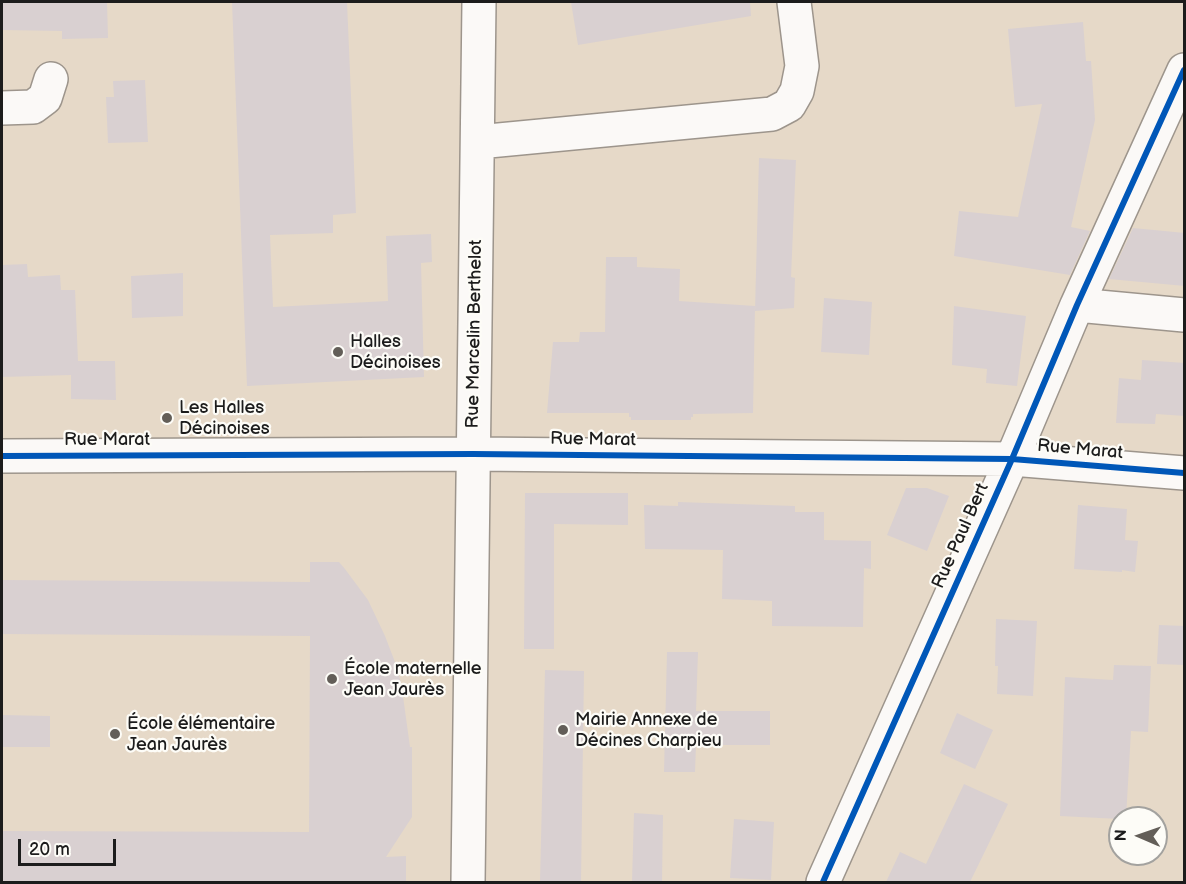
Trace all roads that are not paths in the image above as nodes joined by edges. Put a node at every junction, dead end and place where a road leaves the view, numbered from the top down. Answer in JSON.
{"nodes":[{"id":1,"x":479,"y":2,"type":"edge"},
{"id":2,"x":794,"y":2,"type":"edge"},
{"id":3,"x":1185,"y":70,"type":"edge"},
{"id":4,"x":51,"y":79,"type":"dead end"},
{"id":5,"x":2,"y":108,"type":"edge"},
{"id":6,"x":478,"y":142,"type":"junction"},
{"id":7,"x":1077,"y":305,"type":"junction"},
{"id":8,"x":1185,"y":315,"type":"edge"},
{"id":9,"x":473,"y":454,"type":"junction"},
{"id":10,"x":2,"y":456,"type":"edge"},
{"id":11,"x":1012,"y":459,"type":"junction"},
{"id":12,"x":1185,"y":473,"type":"edge"},
{"id":13,"x":468,"y":882,"type":"edge"},
{"id":14,"x":823,"y":882,"type":"edge"}],
"edges":[{"from":1,"to":6,"type":"street","name":"Rue Marcelin Berthelot"},
{"from":2,"to":6,"type":"street"},
{"from":3,"to":7,"type":"street","name":"Rue Paul Bert"},
{"from":4,"to":5,"type":"street"},
{"from":6,"to":9,"type":"street","name":"Rue Marcelin Berthelot"},
{"from":7,"to":8,"type":"street"},
{"from":7,"to":11,"type":"street","name":"Rue Paul Bert"},
{"from":9,"to":10,"type":"street","name":"Rue Marat"},
{"from":9,"to":11,"type":"street","name":"Rue Marat"},
{"from":9,"to":13,"type":"street","name":"Rue Marcelin Berthelot"},
{"from":11,"to":12,"type":"street","name":"Rue Marat"},
{"from":11,"to":14,"type":"street","name":"Rue Paul Bert"}]}
